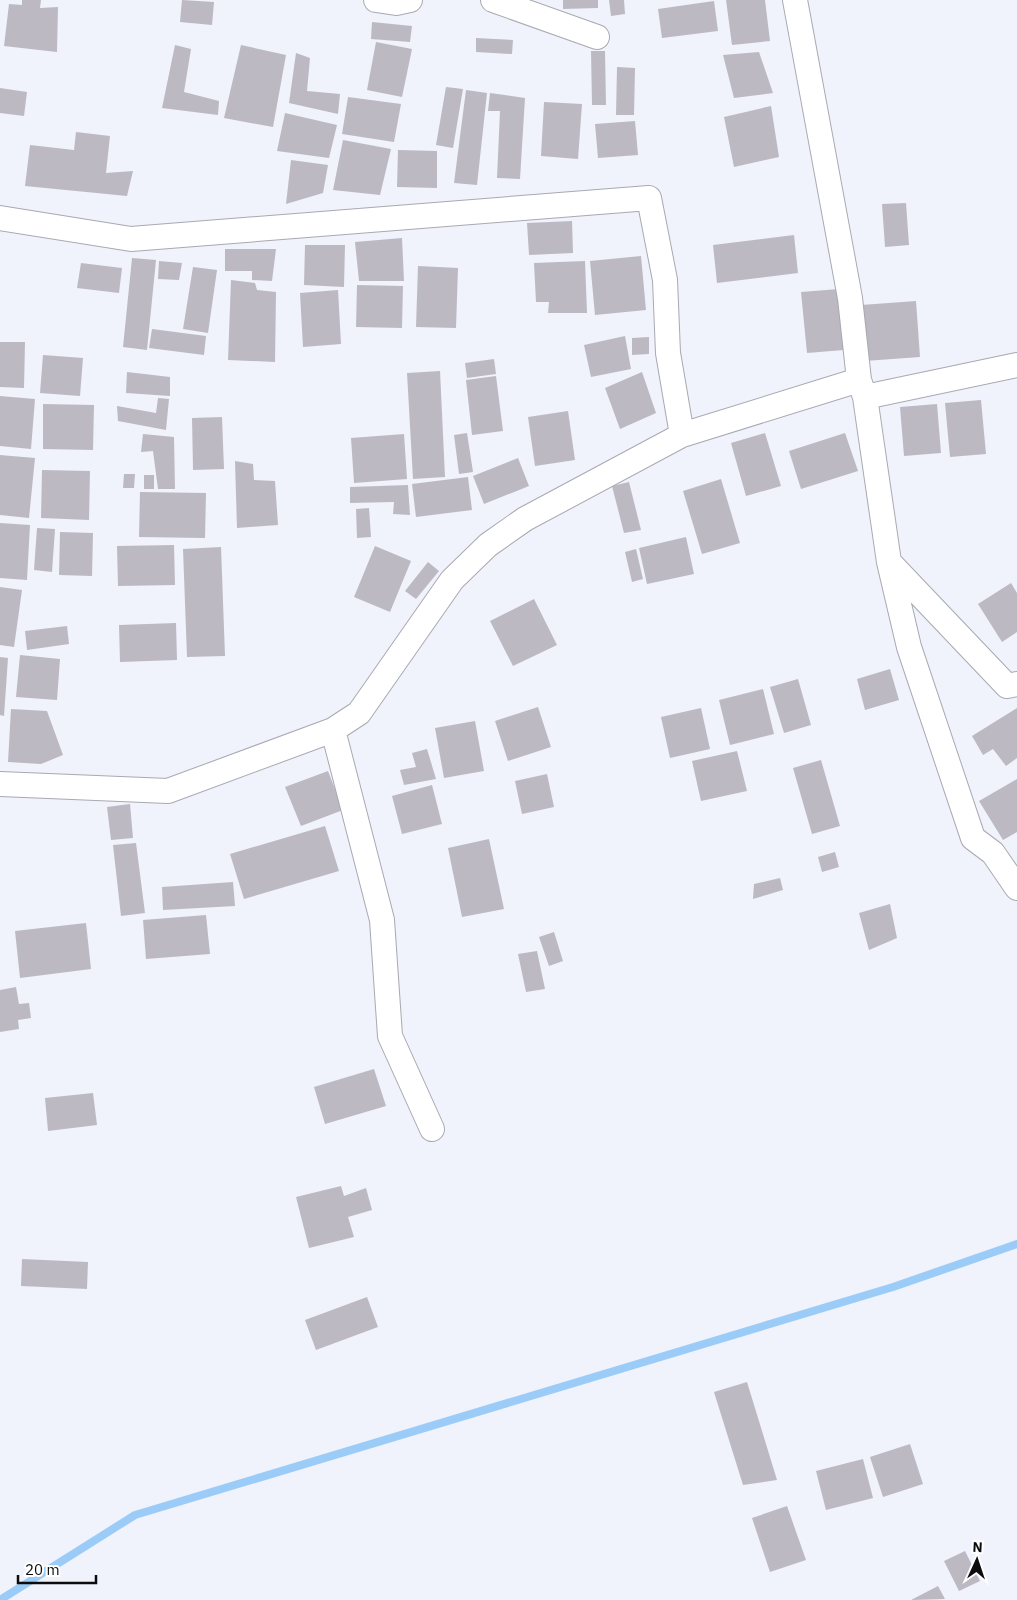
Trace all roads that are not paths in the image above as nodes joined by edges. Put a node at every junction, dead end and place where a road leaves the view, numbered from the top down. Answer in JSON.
{"nodes":[{"id":1,"x":376,"y":0,"type":"edge"},
{"id":2,"x":410,"y":0,"type":"edge"},
{"id":3,"x":493,"y":0,"type":"edge"},
{"id":4,"x":795,"y":0,"type":"edge"},
{"id":5,"x":597,"y":37,"type":"dead end"},
{"id":6,"x":0,"y":218,"type":"edge"},
{"id":7,"x":1017,"y":366,"type":"edge"},
{"id":8,"x":862,"y":388,"type":"junction"},
{"id":9,"x":682,"y":434,"type":"junction"},
{"id":10,"x":889,"y":562,"type":"junction"},
{"id":11,"x":1017,"y":684,"type":"edge"},
{"id":12,"x":333,"y":730,"type":"junction"},
{"id":13,"x":0,"y":784,"type":"edge"},
{"id":14,"x":1017,"y":888,"type":"edge"},
{"id":15,"x":432,"y":1129,"type":"dead end"}],
"edges":[{"from":1,"to":2,"type":"street"},
{"from":3,"to":5,"type":"street"},
{"from":4,"to":8,"type":"street"},
{"from":6,"to":9,"type":"street"},
{"from":7,"to":8,"type":"street"},
{"from":8,"to":9,"type":"street"},
{"from":8,"to":10,"type":"street"},
{"from":9,"to":12,"type":"street"},
{"from":10,"to":11,"type":"street"},
{"from":10,"to":14,"type":"street"},
{"from":12,"to":13,"type":"street"},
{"from":12,"to":15,"type":"street"}]}
